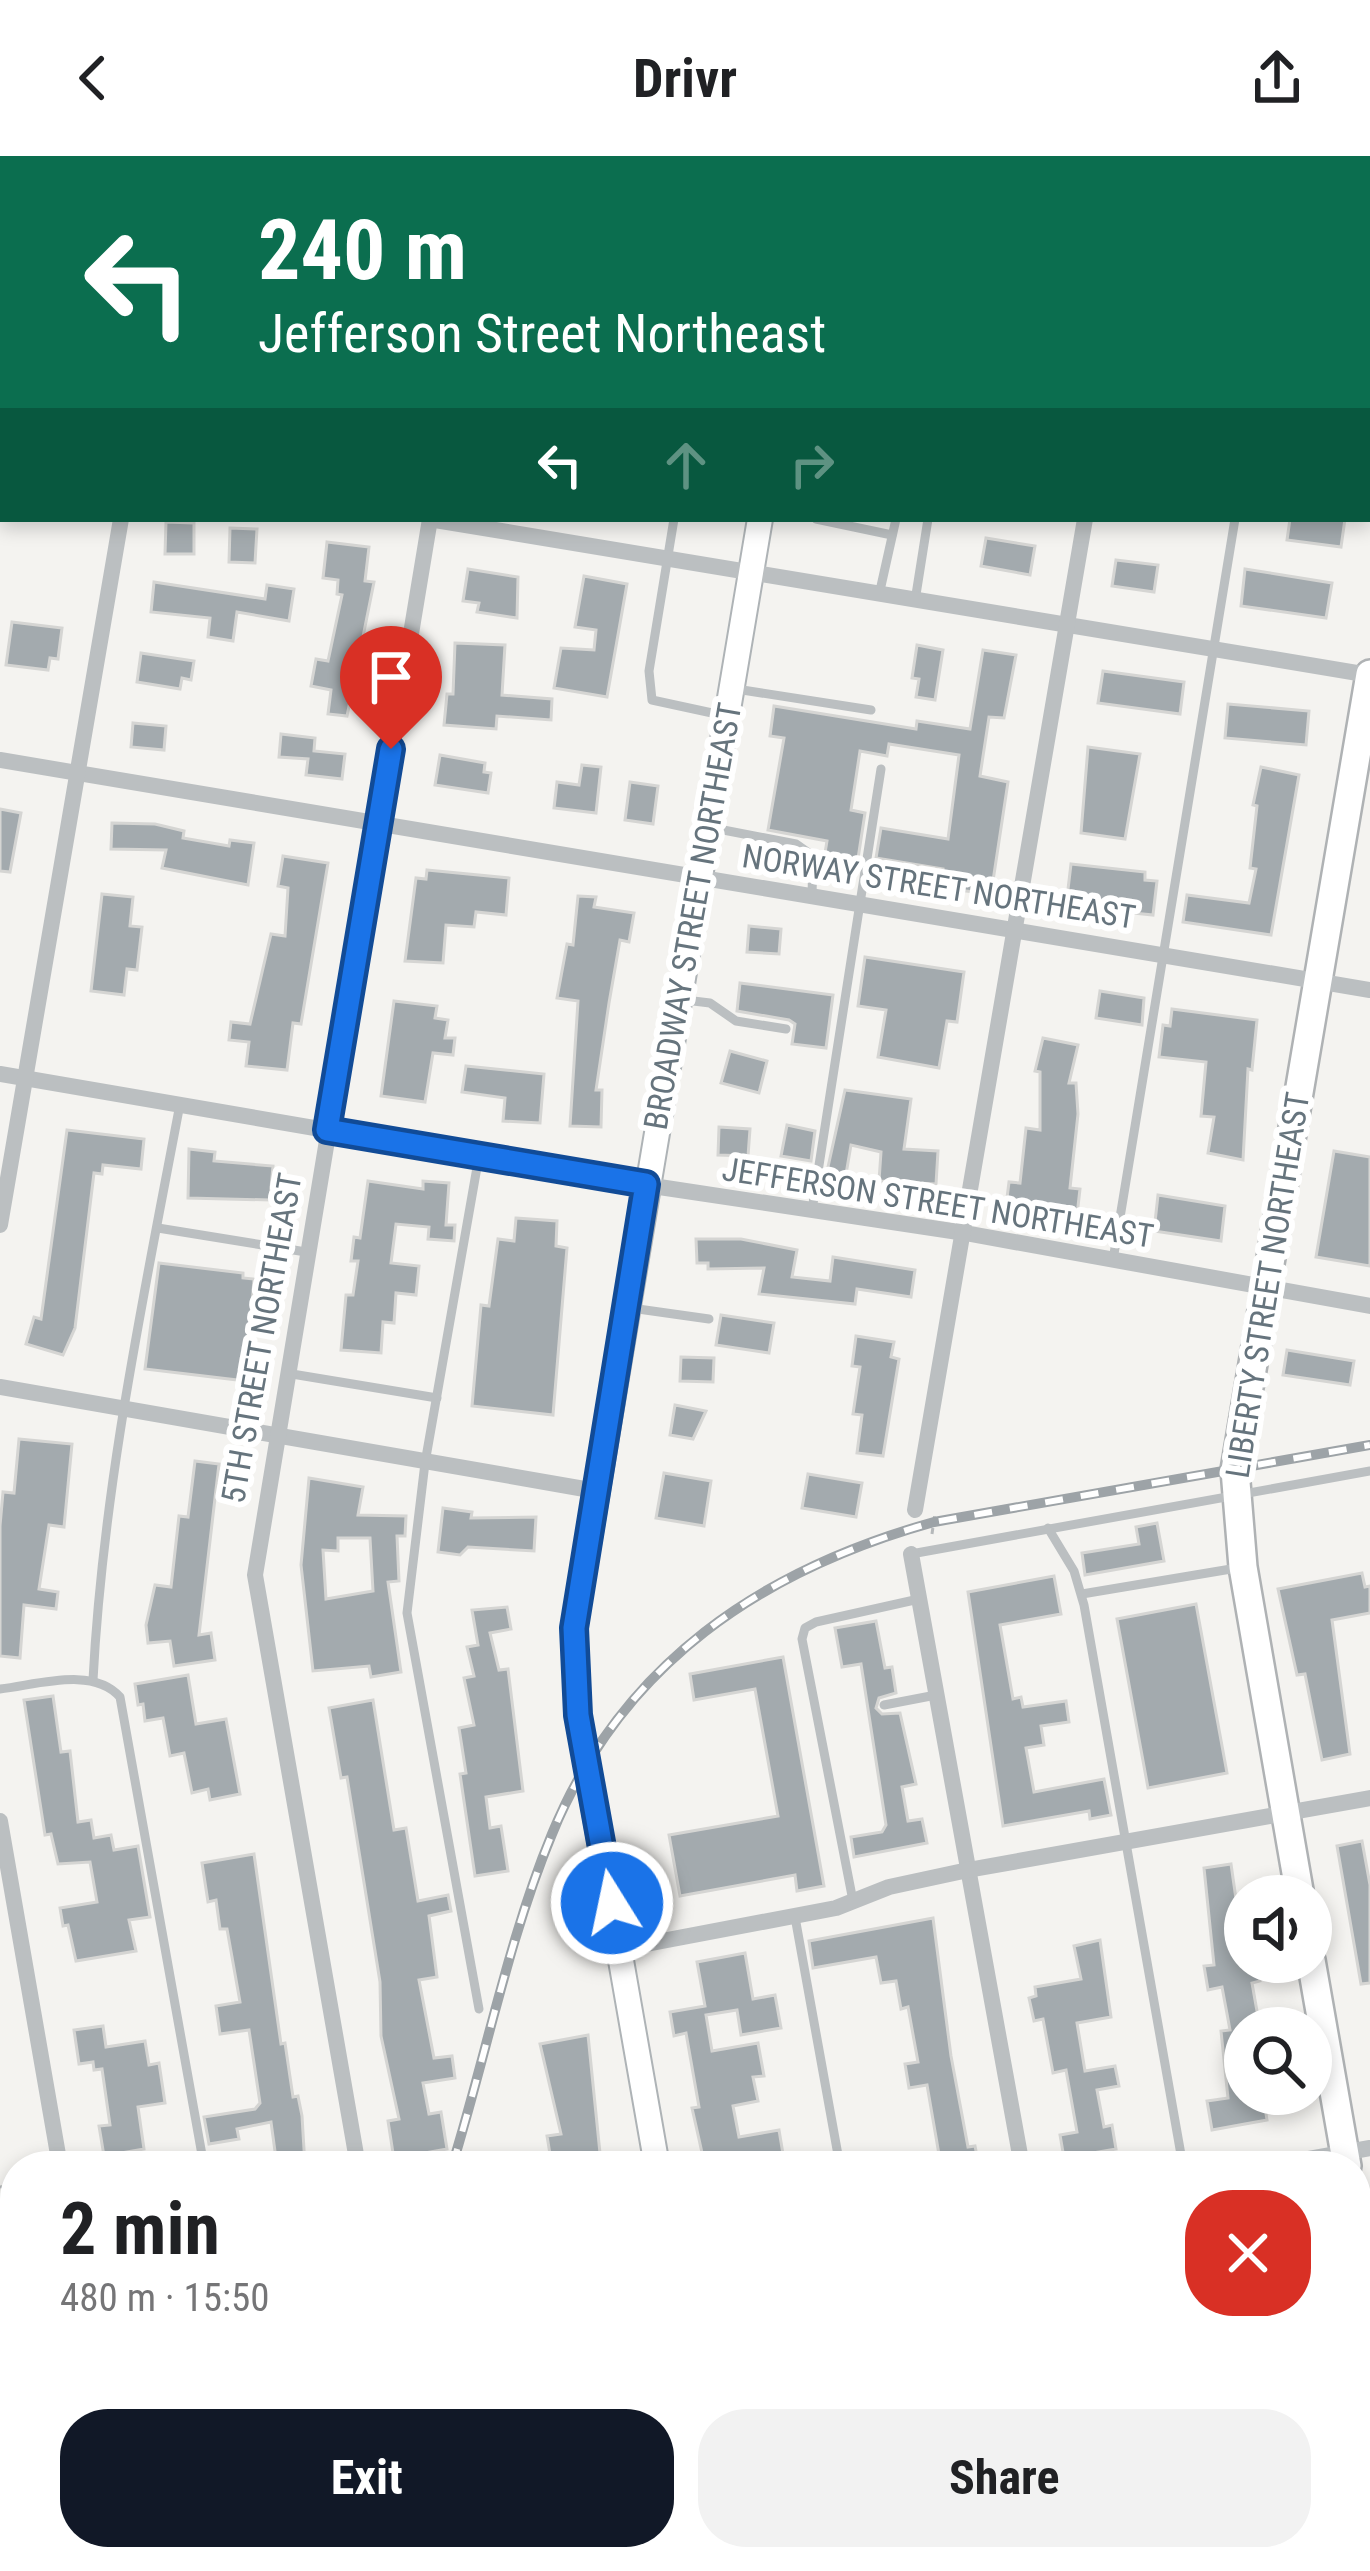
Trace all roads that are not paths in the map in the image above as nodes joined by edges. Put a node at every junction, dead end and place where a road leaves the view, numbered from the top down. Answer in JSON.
{"nodes":[{"id":1,"x":121,"y":522,"type":"edge"},
{"id":2,"x":429,"y":522,"type":"edge"},
{"id":3,"x":448,"y":522,"type":"edge"},
{"id":4,"x":674,"y":522,"type":"edge"},
{"id":5,"x":760,"y":522,"type":"edge"},
{"id":6,"x":830,"y":522,"type":"edge"},
{"id":7,"x":895,"y":522,"type":"edge"},
{"id":8,"x":928,"y":522,"type":"edge"},
{"id":9,"x":1084,"y":522,"type":"edge"},
{"id":10,"x":1235,"y":522,"type":"edge"},
{"id":11,"x":892,"y":535,"type":"junction"},
{"id":12,"x":668,"y":559,"type":"junction"},
{"id":13,"x":751,"y":573,"type":"junction"},
{"id":14,"x":879,"y":595,"type":"junction"},
{"id":15,"x":915,"y":601,"type":"junction"},
{"id":16,"x":1067,"y":626,"type":"junction"},
{"id":17,"x":1214,"y":650,"type":"junction"},
{"id":18,"x":1370,"y":675,"type":"edge"},
{"id":19,"x":731,"y":688,"type":"junction"},
{"id":20,"x":871,"y":710,"type":"dead end"},
{"id":21,"x":726,"y":716,"type":"junction"},
{"id":22,"x":0,"y":760,"type":"edge"},
{"id":23,"x":880,"y":769,"type":"dead end"},
{"id":24,"x":78,"y":773,"type":"junction"},
{"id":25,"x":379,"y":823,"type":"junction"},
{"id":26,"x":707,"y":827,"type":"junction"},
{"id":27,"x":699,"y":877,"type":"junction"},
{"id":28,"x":812,"y":895,"type":"junction"},
{"id":29,"x":863,"y":904,"type":"junction"},
{"id":30,"x":1013,"y":928,"type":"junction"},
{"id":31,"x":1163,"y":954,"type":"junction"},
{"id":32,"x":1317,"y":981,"type":"junction"},
{"id":33,"x":1370,"y":990,"type":"edge"},
{"id":34,"x":678,"y":999,"type":"junction"},
{"id":35,"x":786,"y":1029,"type":"dead end"},
{"id":36,"x":0,"y":1074,"type":"edge"},
{"id":37,"x":28,"y":1078,"type":"junction"},
{"id":38,"x":180,"y":1104,"type":"junction"},
{"id":39,"x":327,"y":1130,"type":"junction"},
{"id":40,"x":479,"y":1156,"type":"junction"},
{"id":41,"x":646,"y":1184,"type":"junction"},
{"id":42,"x":812,"y":1210,"type":"junction"},
{"id":43,"x":0,"y":1225,"type":"edge"},
{"id":44,"x":158,"y":1228,"type":"junction"},
{"id":45,"x":965,"y":1233,"type":"junction"},
{"id":46,"x":306,"y":1252,"type":"junction"},
{"id":47,"x":1113,"y":1260,"type":"junction"},
{"id":48,"x":1265,"y":1289,"type":"junction"},
{"id":49,"x":1370,"y":1306,"type":"edge"},
{"id":50,"x":626,"y":1307,"type":"junction"},
{"id":51,"x":709,"y":1319,"type":"dead end"},
{"id":52,"x":286,"y":1373,"type":"junction"},
{"id":53,"x":0,"y":1387,"type":"edge"},
{"id":54,"x":436,"y":1398,"type":"junction"},
{"id":55,"x":124,"y":1407,"type":"junction"},
{"id":56,"x":275,"y":1437,"type":"junction"},
{"id":57,"x":425,"y":1462,"type":"junction"},
{"id":58,"x":1370,"y":1471,"type":"edge"},
{"id":59,"x":596,"y":1490,"type":"junction"},
{"id":60,"x":1234,"y":1494,"type":"junction"},
{"id":61,"x":915,"y":1510,"type":"dead end"},
{"id":62,"x":1048,"y":1528,"type":"junction"},
{"id":63,"x":911,"y":1554,"type":"joint"},
{"id":64,"x":1243,"y":1567,"type":"junction"},
{"id":65,"x":1082,"y":1594,"type":"junction"},
{"id":66,"x":920,"y":1599,"type":"junction"},
{"id":67,"x":93,"y":1680,"type":"junction"},
{"id":68,"x":0,"y":1689,"type":"edge"},
{"id":69,"x":936,"y":1695,"type":"junction"},
{"id":70,"x":884,"y":1705,"type":"dead end"},
{"id":71,"x":1370,"y":1798,"type":"edge"},
{"id":72,"x":1286,"y":1812,"type":"junction"},
{"id":73,"x":0,"y":1821,"type":"edge"},
{"id":74,"x":1126,"y":1841,"type":"junction"},
{"id":75,"x":968,"y":1870,"type":"junction"},
{"id":76,"x":1296,"y":1875,"type":"edge"},
{"id":77,"x":853,"y":1901,"type":"junction"},
{"id":78,"x":795,"y":1916,"type":"junction"},
{"id":79,"x":620,"y":1949,"type":"junction"},
{"id":80,"x":1316,"y":1983,"type":"edge"},
{"id":81,"x":479,"y":2008,"type":"dead end"},
{"id":82,"x":57,"y":2151,"type":"edge"},
{"id":83,"x":201,"y":2151,"type":"edge"},
{"id":84,"x":355,"y":2151,"type":"edge"},
{"id":85,"x":654,"y":2151,"type":"edge"},
{"id":86,"x":837,"y":2151,"type":"edge"},
{"id":87,"x":1019,"y":2151,"type":"edge"},
{"id":88,"x":1180,"y":2151,"type":"edge"},
{"id":89,"x":1353,"y":2151,"type":"edge"}],
"edges":[{"from":1,"to":24,"type":"street"},
{"from":2,"to":25,"type":"street","name":"5TH STREET NORTHEAST"},
{"from":3,"to":12,"type":"street"},
{"from":4,"to":12,"type":"lane"},
{"from":5,"to":13,"type":"main road","name":"BROADWAY STREET NORTHEAST"},
{"from":6,"to":11,"type":"lane"},
{"from":7,"to":11,"type":"lane"},
{"from":8,"to":15,"type":"lane"},
{"from":9,"to":16,"type":"street"},
{"from":10,"to":17,"type":"lane"},
{"from":11,"to":14,"type":"lane"},
{"from":12,"to":13,"type":"street"},
{"from":12,"to":21,"type":"lane"},
{"from":13,"to":14,"type":"street"},
{"from":13,"to":19,"type":"main road","name":"BROADWAY STREET NORTHEAST"},
{"from":14,"to":15,"type":"street"},
{"from":15,"to":16,"type":"street"},
{"from":16,"to":17,"type":"street"},
{"from":16,"to":30,"type":"street"},
{"from":17,"to":18,"type":"street"},
{"from":17,"to":31,"type":"lane"},
{"from":18,"to":32,"type":"highway","name":"LIBERTY STREET NORTHEAST"},
{"from":19,"to":20,"type":"lane"},
{"from":19,"to":21,"type":"main road","name":"BROADWAY STREET NORTHEAST"},
{"from":21,"to":26,"type":"main road","name":"BROADWAY STREET NORTHEAST"},
{"from":22,"to":24,"type":"street","name":"NORWAY STREET NORTHEAST"},
{"from":23,"to":29,"type":"lane"},
{"from":24,"to":25,"type":"street","name":"NORWAY STREET NORTHEAST"},
{"from":24,"to":37,"type":"street"},
{"from":25,"to":27,"type":"street","name":"NORWAY STREET NORTHEAST"},
{"from":25,"to":39,"type":"street","name":"5TH STREET NORTHEAST"},
{"from":26,"to":27,"type":"main road","name":"BROADWAY STREET NORTHEAST"},
{"from":26,"to":28,"type":"lane"},
{"from":27,"to":28,"type":"street","name":"NORWAY STREET NORTHEAST"},
{"from":27,"to":34,"type":"main road","name":"BROADWAY STREET NORTHEAST"},
{"from":28,"to":29,"type":"street","name":"NORWAY STREET NORTHEAST"},
{"from":29,"to":30,"type":"street","name":"NORWAY STREET NORTHEAST"},
{"from":29,"to":42,"type":"lane"},
{"from":30,"to":31,"type":"street","name":"NORWAY STREET NORTHEAST"},
{"from":30,"to":45,"type":"street"},
{"from":31,"to":32,"type":"street","name":"NORWAY STREET NORTHEAST"},
{"from":31,"to":47,"type":"lane"},
{"from":32,"to":33,"type":"street","name":"NORWAY STREET NORTHEAST"},
{"from":32,"to":48,"type":"highway","name":"LIBERTY STREET NORTHEAST"},
{"from":34,"to":35,"type":"lane"},
{"from":34,"to":41,"type":"main road","name":"BROADWAY STREET NORTHEAST"},
{"from":36,"to":37,"type":"street","name":"JEFFERSON STREET NORTHEAST"},
{"from":37,"to":38,"type":"street","name":"JEFFERSON STREET NORTHEAST"},
{"from":37,"to":43,"type":"street"},
{"from":38,"to":39,"type":"street","name":"JEFFERSON STREET NORTHEAST"},
{"from":38,"to":44,"type":"lane"},
{"from":39,"to":40,"type":"street","name":"JEFFERSON STREET NORTHEAST"},
{"from":39,"to":46,"type":"street","name":"5TH STREET NORTHEAST"},
{"from":40,"to":41,"type":"street","name":"JEFFERSON STREET NORTHEAST"},
{"from":40,"to":54,"type":"lane"},
{"from":41,"to":42,"type":"street","name":"JEFFERSON STREET NORTHEAST"},
{"from":41,"to":50,"type":"main road","name":"BROADWAY STREET NORTHEAST"},
{"from":42,"to":45,"type":"street","name":"JEFFERSON STREET NORTHEAST"},
{"from":44,"to":46,"type":"lane"},
{"from":44,"to":55,"type":"lane"},
{"from":45,"to":47,"type":"street","name":"JEFFERSON STREET NORTHEAST"},
{"from":45,"to":61,"type":"street"},
{"from":46,"to":52,"type":"street","name":"5TH STREET NORTHEAST"},
{"from":47,"to":48,"type":"street","name":"JEFFERSON STREET NORTHEAST"},
{"from":48,"to":49,"type":"street","name":"JEFFERSON STREET NORTHEAST"},
{"from":48,"to":60,"type":"highway","name":"LIBERTY STREET NORTHEAST"},
{"from":50,"to":51,"type":"lane"},
{"from":50,"to":59,"type":"main road","name":"BROADWAY STREET NORTHEAST"},
{"from":52,"to":54,"type":"lane"},
{"from":52,"to":56,"type":"street","name":"5TH STREET NORTHEAST"},
{"from":53,"to":55,"type":"street"},
{"from":54,"to":57,"type":"lane"},
{"from":55,"to":56,"type":"street"},
{"from":55,"to":67,"type":"lane"},
{"from":56,"to":57,"type":"street"},
{"from":56,"to":84,"type":"street","name":"5TH STREET NORTHEAST"},
{"from":57,"to":59,"type":"street"},
{"from":57,"to":81,"type":"lane"},
{"from":58,"to":60,"type":"lane"},
{"from":59,"to":79,"type":"main road","name":"BROADWAY STREET NORTHEAST"},
{"from":60,"to":62,"type":"lane"},
{"from":60,"to":64,"type":"highway","name":"LIBERTY STREET NORTHEAST"},
{"from":62,"to":63,"type":"lane"},
{"from":62,"to":65,"type":"lane"},
{"from":63,"to":66,"type":"street"},
{"from":64,"to":65,"type":"lane"},
{"from":64,"to":72,"type":"highway","name":"LIBERTY STREET NORTHEAST"},
{"from":65,"to":74,"type":"lane"},
{"from":66,"to":69,"type":"street"},
{"from":66,"to":77,"type":"lane"},
{"from":67,"to":68,"type":"lane"},
{"from":67,"to":83,"type":"lane"},
{"from":69,"to":70,"type":"lane"},
{"from":69,"to":75,"type":"street"},
{"from":71,"to":72,"type":"street"},
{"from":72,"to":74,"type":"street"},
{"from":72,"to":76,"type":"highway","name":"LIBERTY STREET NORTHEAST"},
{"from":73,"to":82,"type":"street"},
{"from":74,"to":75,"type":"street"},
{"from":74,"to":88,"type":"lane"},
{"from":75,"to":77,"type":"street"},
{"from":75,"to":87,"type":"street"},
{"from":77,"to":78,"type":"street"},
{"from":78,"to":79,"type":"street"},
{"from":78,"to":86,"type":"lane"},
{"from":79,"to":85,"type":"main road","name":"BROADWAY STREET NORTHEAST"},
{"from":80,"to":89,"type":"highway"}]}
